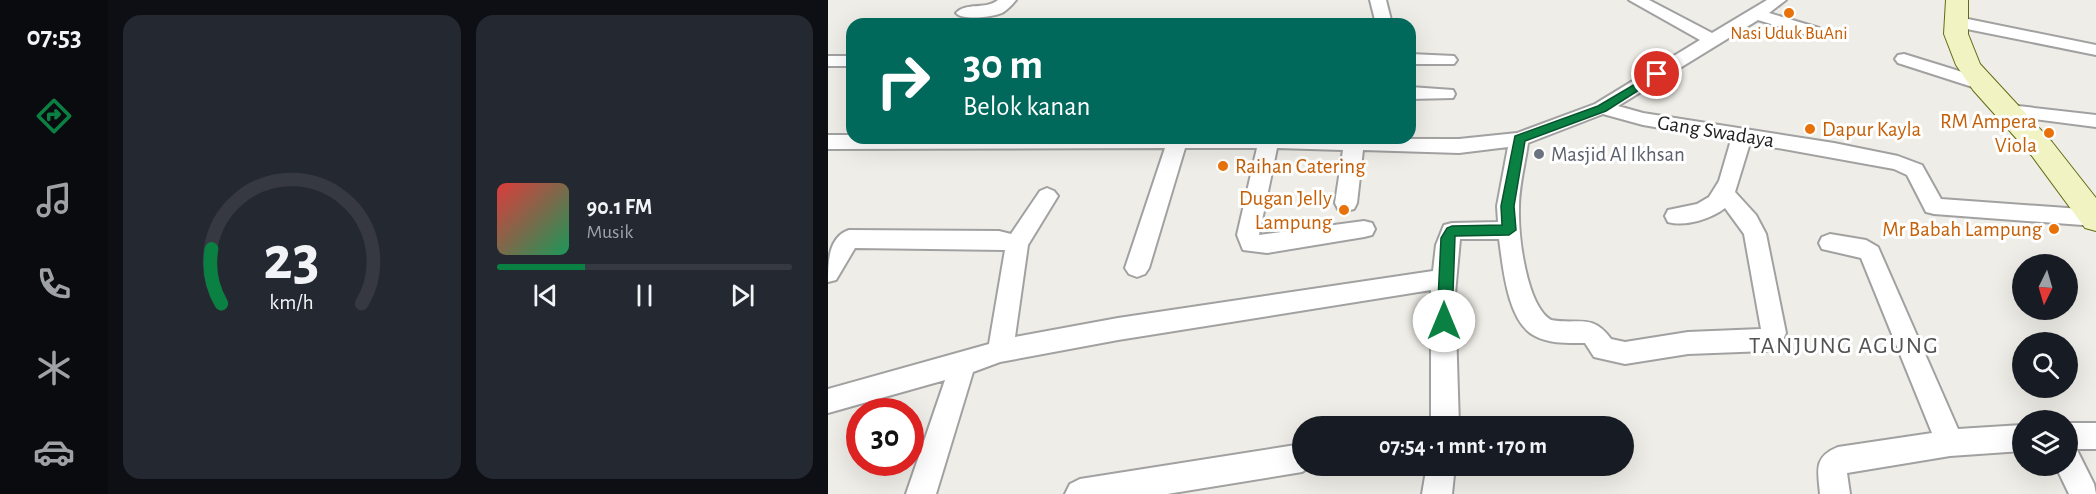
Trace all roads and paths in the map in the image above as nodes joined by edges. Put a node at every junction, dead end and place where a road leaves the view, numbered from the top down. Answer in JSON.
{"nodes":[{"id":1,"x":1008,"y":0,"type":"edge"},
{"id":2,"x":1378,"y":0,"type":"edge"},
{"id":3,"x":1636,"y":0,"type":"edge"},
{"id":4,"x":1763,"y":5,"type":"edge"},
{"id":5,"x":1958,"y":11,"type":"edge"},
{"id":6,"x":964,"y":13,"type":"dead end"},
{"id":7,"x":1382,"y":18,"type":"edge"},
{"id":8,"x":1813,"y":32,"type":"dead end"},
{"id":9,"x":1712,"y":40,"type":"junction"},
{"id":10,"x":2096,"y":50,"type":"edge"},
{"id":11,"x":1416,"y":59,"type":"edge"},
{"id":12,"x":1904,"y":59,"type":"dead end"},
{"id":13,"x":1448,"y":60,"type":"dead end"},
{"id":14,"x":828,"y":61,"type":"edge"},
{"id":15,"x":846,"y":61,"type":"edge"},
{"id":16,"x":1982,"y":84,"type":"junction"},
{"id":17,"x":1416,"y":93,"type":"edge"},
{"id":18,"x":1446,"y":94,"type":"dead end"},
{"id":19,"x":1602,"y":108,"type":"junction"},
{"id":20,"x":2009,"y":111,"type":"junction"},
{"id":21,"x":2096,"y":121,"type":"edge"},
{"id":22,"x":1742,"y":135,"type":"junction"},
{"id":23,"x":1520,"y":139,"type":"junction"},
{"id":24,"x":828,"y":142,"type":"edge"},
{"id":25,"x":846,"y":142,"type":"edge"},
{"id":26,"x":1176,"y":144,"type":"edge"},
{"id":27,"x":1275,"y":144,"type":"edge"},
{"id":28,"x":1354,"y":144,"type":"joint"},
{"id":29,"x":1724,"y":193,"type":"junction"},
{"id":30,"x":1047,"y":196,"type":"dead end"},
{"id":31,"x":1346,"y":202,"type":"dead end"},
{"id":32,"x":1676,"y":216,"type":"dead end"},
{"id":33,"x":2095,"y":219,"type":"edge"},
{"id":34,"x":1364,"y":229,"type":"dead end"},
{"id":35,"x":1509,"y":230,"type":"junction"},
{"id":36,"x":838,"y":238,"type":"edge"},
{"id":37,"x":1830,"y":243,"type":"dead end"},
{"id":38,"x":1017,"y":244,"type":"junction"},
{"id":39,"x":1137,"y":268,"type":"dead end"},
{"id":40,"x":828,"y":273,"type":"edge"},
{"id":41,"x":1444,"y":279,"type":"junction"},
{"id":42,"x":1000,"y":351,"type":"junction"},
{"id":43,"x":963,"y":364,"type":"junction"},
{"id":44,"x":828,"y":401,"type":"edge"},
{"id":45,"x":1444,"y":416,"type":"edge"},
{"id":46,"x":2078,"y":436,"type":"edge"},
{"id":47,"x":2096,"y":436,"type":"edge"},
{"id":48,"x":2012,"y":439,"type":"edge"},
{"id":49,"x":1950,"y":443,"type":"junction"},
{"id":50,"x":1292,"y":460,"type":"edge"},
{"id":51,"x":1439,"y":476,"type":"edge"},
{"id":52,"x":2075,"y":476,"type":"edge"},
{"id":53,"x":921,"y":494,"type":"edge"},
{"id":54,"x":1080,"y":494,"type":"edge"},
{"id":55,"x":1437,"y":494,"type":"edge"},
{"id":56,"x":1835,"y":494,"type":"edge"},
{"id":57,"x":2084,"y":494,"type":"edge"}],
"edges":[{"from":1,"to":6,"type":"street"},
{"from":2,"to":7,"type":"street"},
{"from":3,"to":9,"type":"street"},
{"from":4,"to":8,"type":"street"},
{"from":4,"to":9,"type":"street"},
{"from":5,"to":10,"type":"street"},
{"from":5,"to":16,"type":"street"},
{"from":9,"to":19,"type":"street"},
{"from":11,"to":13,"type":"street"},
{"from":12,"to":16,"type":"street"},
{"from":14,"to":15,"type":"street"},
{"from":16,"to":20,"type":"street"},
{"from":17,"to":18,"type":"street"},
{"from":19,"to":22,"type":"street","name":"Gang Swadaya"},
{"from":19,"to":23,"type":"street"},
{"from":20,"to":21,"type":"street"},
{"from":20,"to":33,"type":"street"},
{"from":22,"to":29,"type":"street"},
{"from":22,"to":33,"type":"street","name":"Gang Swadaya"},
{"from":23,"to":28,"type":"street"},
{"from":23,"to":35,"type":"street"},
{"from":24,"to":25,"type":"street"},
{"from":26,"to":39,"type":"street"},
{"from":27,"to":34,"type":"street"},
{"from":28,"to":31,"type":"street"},
{"from":29,"to":32,"type":"street"},
{"from":29,"to":35,"type":"street"},
{"from":30,"to":38,"type":"street"},
{"from":35,"to":41,"type":"street"},
{"from":36,"to":38,"type":"street"},
{"from":36,"to":40,"type":"street"},
{"from":37,"to":49,"type":"street"},
{"from":38,"to":42,"type":"street"},
{"from":41,"to":42,"type":"street"},
{"from":41,"to":45,"type":"street"},
{"from":42,"to":43,"type":"street"},
{"from":43,"to":44,"type":"street"},
{"from":43,"to":53,"type":"street"},
{"from":46,"to":47,"type":"street"},
{"from":48,"to":49,"type":"street"},
{"from":49,"to":56,"type":"street"},
{"from":50,"to":54,"type":"street"},
{"from":51,"to":55,"type":"street"},
{"from":52,"to":57,"type":"street"}]}
